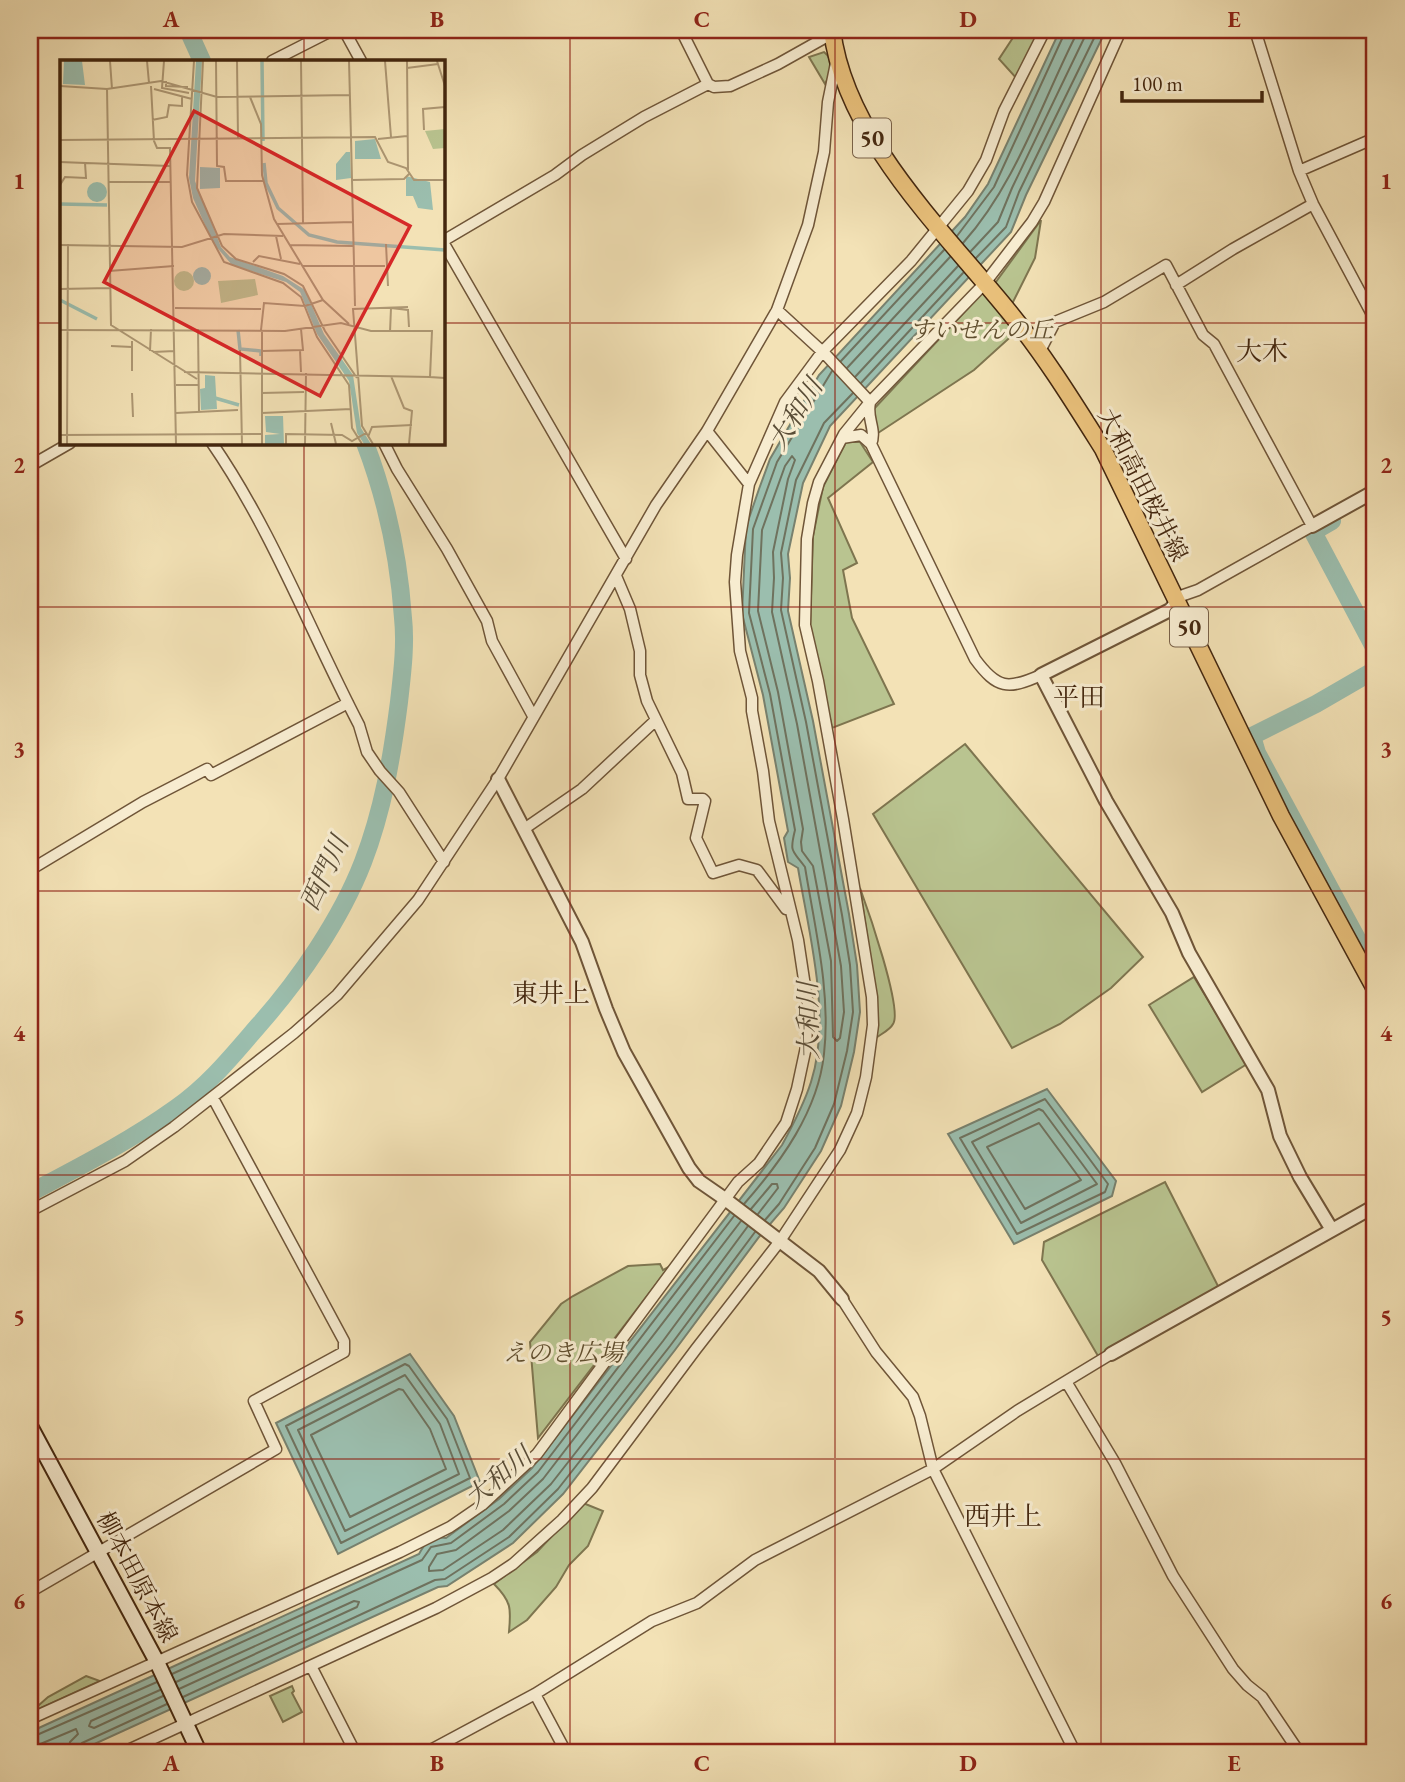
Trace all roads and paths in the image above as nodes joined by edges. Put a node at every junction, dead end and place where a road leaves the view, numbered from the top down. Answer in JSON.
{"nodes":[{"id":1,"x":333,"y":30,"type":"edge"},
{"id":2,"x":344,"y":30,"type":"edge"},
{"id":3,"x":681,"y":30,"type":"edge"},
{"id":4,"x":1045,"y":30,"type":"edge"},
{"id":5,"x":1121,"y":30,"type":"edge"},
{"id":6,"x":1255,"y":30,"type":"edge"},
{"id":7,"x":834,"y":32,"type":"edge"},
{"id":8,"x":274,"y":60,"type":"edge"},
{"id":9,"x":360,"y":60,"type":"edge"},
{"id":10,"x":836,"y":60,"type":"junction"},
{"id":11,"x":708,"y":84,"type":"junction"},
{"id":12,"x":1375,"y":138,"type":"edge"},
{"id":13,"x":1299,"y":171,"type":"junction"},
{"id":14,"x":1313,"y":204,"type":"junction"},
{"id":15,"x":941,"y":229,"type":"junction"},
{"id":16,"x":444,"y":240,"type":"edge"},
{"id":17,"x":444,"y":243,"type":"edge"},
{"id":18,"x":983,"y":281,"type":"junction"},
{"id":19,"x":1176,"y":285,"type":"junction"},
{"id":20,"x":777,"y":310,"type":"junction"},
{"id":21,"x":1375,"y":320,"type":"edge"},
{"id":22,"x":1039,"y":353,"type":"junction"},
{"id":23,"x":824,"y":354,"type":"junction"},
{"id":24,"x":868,"y":401,"type":"junction"},
{"id":25,"x":707,"y":431,"type":"junction"},
{"id":26,"x":842,"y":438,"type":"junction"},
{"id":27,"x":68,"y":444,"type":"edge"},
{"id":28,"x":213,"y":444,"type":"edge"},
{"id":29,"x":384,"y":444,"type":"edge"},
{"id":30,"x":871,"y":444,"type":"junction"},
{"id":31,"x":30,"y":466,"type":"edge"},
{"id":32,"x":749,"y":484,"type":"junction"},
{"id":33,"x":1375,"y":491,"type":"edge"},
{"id":34,"x":1312,"y":526,"type":"junction"},
{"id":35,"x":626,"y":559,"type":"junction"},
{"id":36,"x":616,"y":576,"type":"junction"},
{"id":37,"x":1176,"y":600,"type":"junction"},
{"id":38,"x":1041,"y":675,"type":"junction"},
{"id":39,"x":348,"y":704,"type":"junction"},
{"id":40,"x":533,"y":716,"type":"junction"},
{"id":41,"x":656,"y":720,"type":"junction"},
{"id":42,"x":498,"y":779,"type":"junction"},
{"id":43,"x":524,"y":829,"type":"junction"},
{"id":44,"x":444,"y":862,"type":"junction"},
{"id":45,"x":30,"y":870,"type":"edge"},
{"id":46,"x":791,"y":916,"type":"junction"},
{"id":47,"x":1375,"y":989,"type":"edge"},
{"id":48,"x":213,"y":1098,"type":"junction"},
{"id":49,"x":727,"y":1200,"type":"junction"},
{"id":50,"x":1375,"y":1206,"type":"edge"},
{"id":51,"x":30,"y":1211,"type":"edge"},
{"id":52,"x":1332,"y":1230,"type":"junction"},
{"id":53,"x":778,"y":1239,"type":"junction"},
{"id":54,"x":842,"y":1299,"type":"joint"},
{"id":55,"x":1111,"y":1354,"type":"joint"},
{"id":56,"x":1067,"y":1383,"type":"junction"},
{"id":57,"x":30,"y":1426,"type":"edge"},
{"id":58,"x":933,"y":1469,"type":"junction"},
{"id":59,"x":99,"y":1554,"type":"junction"},
{"id":60,"x":30,"y":1592,"type":"edge"},
{"id":61,"x":158,"y":1663,"type":"junction"},
{"id":62,"x":311,"y":1666,"type":"junction"},
{"id":63,"x":535,"y":1694,"type":"junction"},
{"id":64,"x":30,"y":1719,"type":"edge"},
{"id":65,"x":185,"y":1723,"type":"junction"},
{"id":66,"x":434,"y":1751,"type":"edge"},
{"id":67,"x":124,"y":1752,"type":"edge"},
{"id":68,"x":199,"y":1752,"type":"edge"},
{"id":69,"x":355,"y":1752,"type":"edge"},
{"id":70,"x":566,"y":1752,"type":"edge"},
{"id":71,"x":1075,"y":1752,"type":"edge"},
{"id":72,"x":1299,"y":1752,"type":"edge"}],
"edges":[{"from":1,"to":8,"type":"street"},
{"from":2,"to":9,"type":"street"},
{"from":3,"to":11,"type":"street"},
{"from":4,"to":15,"type":"street"},
{"from":5,"to":18,"type":"street"},
{"from":6,"to":13,"type":"street"},
{"from":7,"to":10,"type":"main road","name":"大和高田桜井線","number":"50"},
{"from":7,"to":11,"type":"street"},
{"from":10,"to":15,"type":"main road","name":"大和高田桜井線","number":"50"},
{"from":10,"to":20,"type":"street"},
{"from":11,"to":16,"type":"street"},
{"from":12,"to":13,"type":"street"},
{"from":13,"to":14,"type":"street"},
{"from":14,"to":19,"type":"street"},
{"from":14,"to":21,"type":"street"},
{"from":15,"to":18,"type":"main road","name":"大和高田桜井線","number":"50"},
{"from":15,"to":23,"type":"street"},
{"from":17,"to":35,"type":"street"},
{"from":18,"to":22,"type":"main road","name":"大和高田桜井線","number":"50"},
{"from":18,"to":24,"type":"street"},
{"from":19,"to":22,"type":"street"},
{"from":19,"to":34,"type":"street"},
{"from":20,"to":23,"type":"street"},
{"from":20,"to":25,"type":"street"},
{"from":22,"to":37,"type":"main road","name":"大和高田桜井線","number":"50"},
{"from":23,"to":24,"type":"street"},
{"from":23,"to":32,"type":"street"},
{"from":24,"to":26,"type":"street"},
{"from":24,"to":30,"type":"street"},
{"from":25,"to":32,"type":"street"},
{"from":25,"to":35,"type":"street"},
{"from":26,"to":30,"type":"street"},
{"from":26,"to":53,"type":"street"},
{"from":27,"to":31,"type":"street"},
{"from":28,"to":39,"type":"street"},
{"from":29,"to":40,"type":"street"},
{"from":30,"to":38,"type":"street"},
{"from":32,"to":46,"type":"street"},
{"from":33,"to":34,"type":"street"},
{"from":34,"to":37,"type":"street"},
{"from":35,"to":36,"type":"street"},
{"from":36,"to":40,"type":"street"},
{"from":36,"to":41,"type":"street"},
{"from":37,"to":38,"type":"street"},
{"from":37,"to":47,"type":"main road","name":"大和高田桜井線","number":"50"},
{"from":38,"to":52,"type":"street"},
{"from":39,"to":44,"type":"street"},
{"from":39,"to":45,"type":"street"},
{"from":40,"to":42,"type":"street"},
{"from":41,"to":43,"type":"street"},
{"from":41,"to":46,"type":"street"},
{"from":42,"to":43,"type":"street"},
{"from":42,"to":44,"type":"street"},
{"from":43,"to":49,"type":"street"},
{"from":44,"to":48,"type":"street"},
{"from":46,"to":49,"type":"street"},
{"from":48,"to":51,"type":"street"},
{"from":48,"to":59,"type":"street"},
{"from":49,"to":53,"type":"street"},
{"from":49,"to":61,"type":"street"},
{"from":50,"to":52,"type":"street"},
{"from":52,"to":55,"type":"street"},
{"from":53,"to":54,"type":"street"},
{"from":53,"to":62,"type":"street"},
{"from":54,"to":58,"type":"street"},
{"from":55,"to":56,"type":"street"},
{"from":56,"to":58,"type":"street"},
{"from":56,"to":72,"type":"street"},
{"from":57,"to":59,"type":"main road","name":"柳本田原本線"},
{"from":58,"to":63,"type":"street"},
{"from":58,"to":71,"type":"street"},
{"from":59,"to":60,"type":"street"},
{"from":59,"to":61,"type":"main road","name":"柳本田原本線"},
{"from":61,"to":64,"type":"street"},
{"from":61,"to":65,"type":"main road","name":"柳本田原本線"},
{"from":62,"to":65,"type":"street"},
{"from":62,"to":69,"type":"street"},
{"from":63,"to":66,"type":"street"},
{"from":63,"to":70,"type":"street"},
{"from":65,"to":67,"type":"street"},
{"from":65,"to":68,"type":"main road","name":"柳本田原本線"}]}
